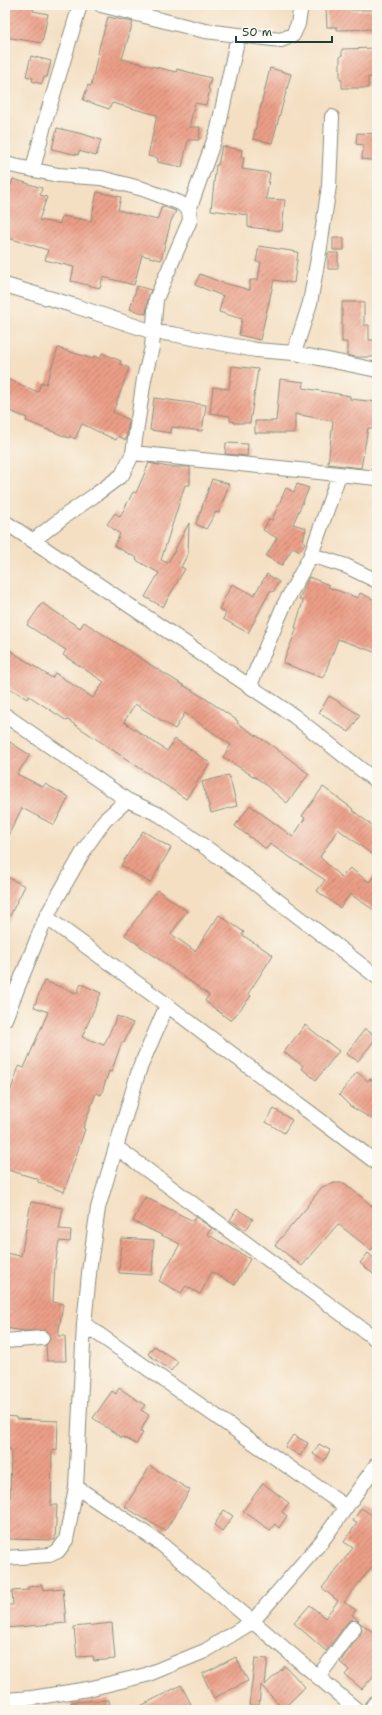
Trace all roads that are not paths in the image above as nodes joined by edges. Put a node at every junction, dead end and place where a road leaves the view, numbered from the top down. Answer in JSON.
{"nodes":[{"id":1,"x":80,"y":5,"type":"edge"},
{"id":2,"x":101,"y":5,"type":"edge"},
{"id":3,"x":301,"y":5,"type":"edge"},
{"id":4,"x":238,"y":36,"type":"junction"},
{"id":5,"x":332,"y":117,"type":"dead end"},
{"id":6,"x":5,"y":164,"type":"edge"},
{"id":7,"x":33,"y":168,"type":"junction"},
{"id":8,"x":189,"y":210,"type":"junction"},
{"id":9,"x":5,"y":285,"type":"edge"},
{"id":10,"x":153,"y":332,"type":"junction"},
{"id":11,"x":294,"y":353,"type":"junction"},
{"id":12,"x":377,"y":370,"type":"edge"},
{"id":13,"x":133,"y":452,"type":"junction"},
{"id":14,"x":339,"y":474,"type":"junction"},
{"id":15,"x":377,"y":478,"type":"edge"},
{"id":16,"x":5,"y":522,"type":"edge"},
{"id":17,"x":34,"y":540,"type":"junction"},
{"id":18,"x":311,"y":555,"type":"junction"},
{"id":19,"x":377,"y":580,"type":"edge"},
{"id":20,"x":250,"y":685,"type":"junction"},
{"id":21,"x":5,"y":715,"type":"edge"},
{"id":22,"x":377,"y":782,"type":"edge"},
{"id":23,"x":127,"y":800,"type":"junction"},
{"id":24,"x":46,"y":917,"type":"junction"},
{"id":25,"x":377,"y":977,"type":"edge"},
{"id":26,"x":167,"y":1005,"type":"junction"},
{"id":27,"x":5,"y":1019,"type":"edge"},
{"id":28,"x":116,"y":1147,"type":"junction"},
{"id":29,"x":377,"y":1163,"type":"edge"},
{"id":30,"x":84,"y":1324,"type":"junction"},
{"id":31,"x":42,"y":1338,"type":"dead end"},
{"id":32,"x":377,"y":1340,"type":"edge"},
{"id":33,"x":5,"y":1341,"type":"edge"},
{"id":34,"x":377,"y":1464,"type":"edge"},
{"id":35,"x":76,"y":1487,"type":"junction"},
{"id":36,"x":346,"y":1507,"type":"junction"},
{"id":37,"x":5,"y":1558,"type":"edge"},
{"id":38,"x":252,"y":1622,"type":"junction"},
{"id":39,"x":354,"y":1628,"type":"dead end"},
{"id":40,"x":318,"y":1677,"type":"junction"},
{"id":41,"x":5,"y":1700,"type":"edge"},
{"id":42,"x":377,"y":1701,"type":"edge"},
{"id":43,"x":357,"y":1710,"type":"edge"},
{"id":44,"x":370,"y":1710,"type":"edge"}],
"edges":[{"from":1,"to":7,"type":"street"},
{"from":2,"to":4,"type":"street"},
{"from":3,"to":4,"type":"street"},
{"from":4,"to":8,"type":"street"},
{"from":5,"to":11,"type":"street"},
{"from":6,"to":7,"type":"street"},
{"from":7,"to":8,"type":"street"},
{"from":8,"to":10,"type":"street"},
{"from":9,"to":10,"type":"street"},
{"from":10,"to":11,"type":"street"},
{"from":10,"to":13,"type":"street"},
{"from":11,"to":12,"type":"street"},
{"from":13,"to":14,"type":"street"},
{"from":13,"to":17,"type":"street"},
{"from":14,"to":15,"type":"street"},
{"from":14,"to":18,"type":"street"},
{"from":16,"to":17,"type":"street"},
{"from":17,"to":20,"type":"street"},
{"from":18,"to":19,"type":"street"},
{"from":18,"to":20,"type":"street"},
{"from":20,"to":22,"type":"street"},
{"from":21,"to":23,"type":"street"},
{"from":23,"to":24,"type":"street"},
{"from":23,"to":25,"type":"street"},
{"from":24,"to":26,"type":"street"},
{"from":24,"to":27,"type":"street"},
{"from":26,"to":28,"type":"street"},
{"from":26,"to":29,"type":"street"},
{"from":28,"to":30,"type":"street"},
{"from":28,"to":32,"type":"street"},
{"from":30,"to":35,"type":"street"},
{"from":30,"to":36,"type":"street"},
{"from":31,"to":33,"type":"street"},
{"from":34,"to":36,"type":"street"},
{"from":35,"to":37,"type":"street"},
{"from":35,"to":38,"type":"street"},
{"from":36,"to":38,"type":"street"},
{"from":38,"to":40,"type":"street"},
{"from":38,"to":41,"type":"street"},
{"from":39,"to":40,"type":"street"},
{"from":40,"to":43,"type":"street"},
{"from":42,"to":44,"type":"street"}]}
